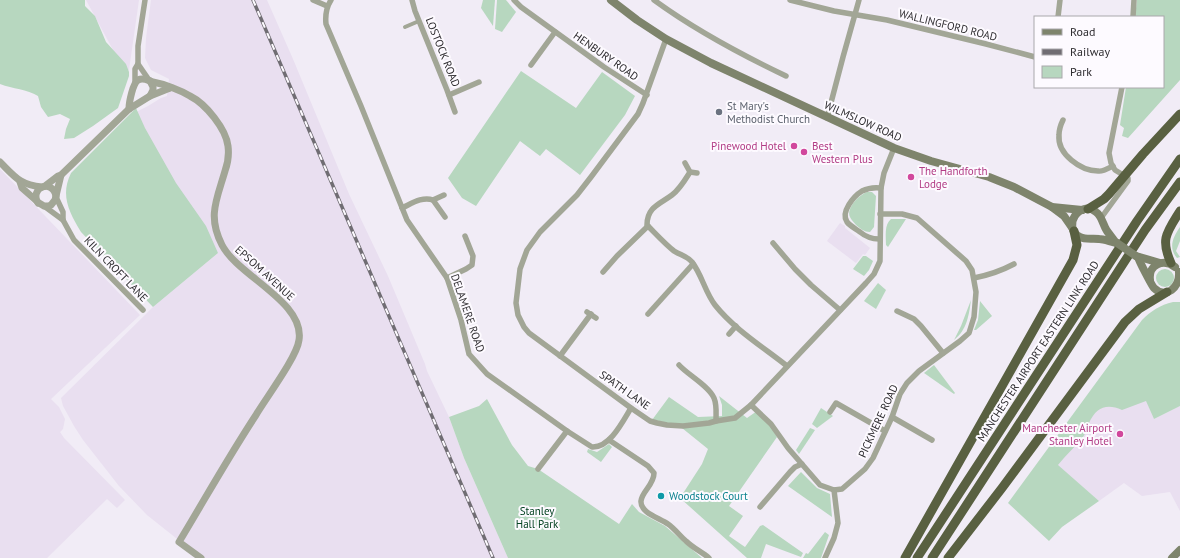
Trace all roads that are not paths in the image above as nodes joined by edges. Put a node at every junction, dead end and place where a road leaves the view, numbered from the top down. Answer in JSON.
{"nodes":[{"id":1,"x":145,"y":0,"type":"edge"},
{"id":2,"x":313,"y":0,"type":"edge"},
{"id":3,"x":331,"y":0,"type":"edge"},
{"id":4,"x":412,"y":0,"type":"edge"},
{"id":5,"x":514,"y":0,"type":"edge"},
{"id":6,"x":611,"y":0,"type":"edge"},
{"id":7,"x":654,"y":0,"type":"edge"},
{"id":8,"x":790,"y":0,"type":"edge"},
{"id":9,"x":859,"y":0,"type":"edge"},
{"id":10,"x":1060,"y":0,"type":"edge"},
{"id":11,"x":1134,"y":0,"type":"edge"},
{"id":12,"x":327,"y":6,"type":"junction"},
{"id":13,"x":856,"y":14,"type":"junction"},
{"id":14,"x":1058,"y":16,"type":"edge"},
{"id":15,"x":1133,"y":16,"type":"edge"},
{"id":16,"x":419,"y":21,"type":"junction"},
{"id":17,"x":404,"y":27,"type":"dead end"},
{"id":18,"x":555,"y":32,"type":"junction"},
{"id":19,"x":666,"y":39,"type":"junction"},
{"id":20,"x":1034,"y":57,"type":"edge"},
{"id":21,"x":138,"y":64,"type":"junction"},
{"id":22,"x":531,"y":65,"type":"dead end"},
{"id":23,"x":786,"y":76,"type":"dead end"},
{"id":24,"x":150,"y":81,"type":"junction"},
{"id":25,"x":479,"y":82,"type":"dead end"},
{"id":26,"x":134,"y":86,"type":"junction"},
{"id":27,"x":170,"y":88,"type":"junction"},
{"id":28,"x":1122,"y":88,"type":"edge"},
{"id":29,"x":449,"y":95,"type":"junction"},
{"id":30,"x":647,"y":95,"type":"junction"},
{"id":31,"x":149,"y":97,"type":"junction"},
{"id":32,"x":129,"y":109,"type":"junction"},
{"id":33,"x":455,"y":112,"type":"dead end"},
{"id":34,"x":1180,"y":114,"type":"edge"},
{"id":35,"x":827,"y":118,"type":"junction"},
{"id":36,"x":1063,"y":120,"type":"dead end"},
{"id":37,"x":894,"y":148,"type":"junction"},
{"id":38,"x":1180,"y":159,"type":"edge"},
{"id":39,"x":0,"y":162,"type":"edge"},
{"id":40,"x":685,"y":163,"type":"dead end"},
{"id":41,"x":1113,"y":166,"type":"junction"},
{"id":42,"x":690,"y":172,"type":"junction"},
{"id":43,"x":698,"y":173,"type":"dead end"},
{"id":44,"x":61,"y":175,"type":"junction"},
{"id":45,"x":1125,"y":175,"type":"junction"},
{"id":46,"x":20,"y":182,"type":"junction"},
{"id":47,"x":1180,"y":182,"type":"edge"},
{"id":48,"x":43,"y":186,"type":"junction"},
{"id":49,"x":881,"y":188,"type":"junction"},
{"id":50,"x":444,"y":195,"type":"dead end"},
{"id":51,"x":56,"y":196,"type":"junction"},
{"id":52,"x":433,"y":200,"type":"junction"},
{"id":53,"x":42,"y":205,"type":"junction"},
{"id":54,"x":1052,"y":206,"type":"junction"},
{"id":55,"x":402,"y":208,"type":"junction"},
{"id":56,"x":1085,"y":209,"type":"junction"},
{"id":57,"x":1180,"y":211,"type":"edge"},
{"id":58,"x":880,"y":214,"type":"junction"},
{"id":59,"x":445,"y":217,"type":"dead end"},
{"id":60,"x":1102,"y":219,"type":"junction"},
{"id":61,"x":63,"y":220,"type":"junction"},
{"id":62,"x":648,"y":226,"type":"junction"},
{"id":63,"x":1074,"y":230,"type":"junction"},
{"id":64,"x":465,"y":236,"type":"dead end"},
{"id":65,"x":879,"y":239,"type":"junction"},
{"id":66,"x":1089,"y":239,"type":"junction"},
{"id":67,"x":773,"y":243,"type":"dead end"},
{"id":68,"x":1116,"y":243,"type":"junction"},
{"id":69,"x":1137,"y":257,"type":"junction"},
{"id":70,"x":1160,"y":263,"type":"junction"},
{"id":71,"x":693,"y":264,"type":"junction"},
{"id":72,"x":1014,"y":264,"type":"dead end"},
{"id":73,"x":1170,"y":264,"type":"junction"},
{"id":74,"x":603,"y":272,"type":"dead end"},
{"id":75,"x":1179,"y":273,"type":"edge"},
{"id":76,"x":447,"y":278,"type":"junction"},
{"id":77,"x":974,"y":278,"type":"junction"},
{"id":78,"x":1150,"y":281,"type":"junction"},
{"id":79,"x":1168,"y":292,"type":"junction"},
{"id":80,"x":1180,"y":292,"type":"edge"},
{"id":81,"x":142,"y":310,"type":"dead end"},
{"id":82,"x":840,"y":310,"type":"junction"},
{"id":83,"x":897,"y":311,"type":"dead end"},
{"id":84,"x":648,"y":314,"type":"dead end"},
{"id":85,"x":592,"y":315,"type":"dead end"},
{"id":86,"x":736,"y":326,"type":"junction"},
{"id":87,"x":729,"y":334,"type":"dead end"},
{"id":88,"x":943,"y":353,"type":"junction"},
{"id":89,"x":560,"y":356,"type":"junction"},
{"id":90,"x":679,"y":365,"type":"dead end"},
{"id":91,"x":787,"y":366,"type":"junction"},
{"id":92,"x":752,"y":405,"type":"junction"},
{"id":93,"x":631,"y":408,"type":"junction"},
{"id":94,"x":830,"y":412,"type":"dead end"},
{"id":95,"x":892,"y":417,"type":"junction"},
{"id":96,"x":716,"y":421,"type":"junction"},
{"id":97,"x":567,"y":431,"type":"junction"},
{"id":98,"x":885,"y":431,"type":"junction"},
{"id":99,"x":609,"y":440,"type":"junction"},
{"id":100,"x":932,"y":440,"type":"dead end"},
{"id":101,"x":802,"y":464,"type":"junction"},
{"id":102,"x":538,"y":469,"type":"dead end"},
{"id":103,"x":834,"y":490,"type":"junction"},
{"id":104,"x":760,"y":507,"type":"dead end"},
{"id":105,"x":1180,"y":550,"type":"edge"},
{"id":106,"x":201,"y":558,"type":"edge"},
{"id":107,"x":709,"y":558,"type":"edge"},
{"id":108,"x":825,"y":558,"type":"edge"},
{"id":109,"x":905,"y":558,"type":"edge"},
{"id":110,"x":917,"y":558,"type":"edge"},
{"id":111,"x":932,"y":558,"type":"edge"},
{"id":112,"x":948,"y":558,"type":"edge"},
{"id":113,"x":1172,"y":558,"type":"edge"}],
"edges":[{"from":1,"to":21,"type":"street"},
{"from":2,"to":12,"type":"street"},
{"from":3,"to":12,"type":"street"},
{"from":4,"to":16,"type":"street","name":"LOSTOCK ROAD"},
{"from":5,"to":18,"type":"street","name":"HENBURY ROAD"},
{"from":6,"to":19,"type":"main road","name":"WILMSLOW ROAD"},
{"from":7,"to":23,"type":"street"},
{"from":8,"to":13,"type":"street","name":"WALLINGFORD ROAD"},
{"from":9,"to":13,"type":"street"},
{"from":10,"to":14,"type":"street"},
{"from":11,"to":15,"type":"street"},
{"from":12,"to":55,"type":"street","name":"DELAMERE ROAD"},
{"from":13,"to":20,"type":"street","name":"WALLINGFORD ROAD"},
{"from":13,"to":35,"type":"street"},
{"from":16,"to":17,"type":"street"},
{"from":16,"to":29,"type":"street","name":"LOSTOCK ROAD"},
{"from":18,"to":22,"type":"street"},
{"from":18,"to":30,"type":"street","name":"HENBURY ROAD"},
{"from":19,"to":30,"type":"street","name":"SPATH LANE"},
{"from":19,"to":35,"type":"main road","name":"WILMSLOW ROAD"},
{"from":21,"to":24,"type":"street"},
{"from":21,"to":26,"type":"street"},
{"from":24,"to":26,"type":"street"},
{"from":24,"to":27,"type":"street","name":"EPSOM AVENUE"},
{"from":24,"to":31,"type":"street"},
{"from":25,"to":29,"type":"street"},
{"from":26,"to":31,"type":"street"},
{"from":26,"to":32,"type":"street"},
{"from":27,"to":31,"type":"street"},
{"from":27,"to":106,"type":"street","name":"EPSOM AVENUE"},
{"from":28,"to":41,"type":"street"},
{"from":29,"to":33,"type":"street","name":"LOSTOCK ROAD"},
{"from":30,"to":89,"type":"street","name":"SPATH LANE"},
{"from":31,"to":32,"type":"street"},
{"from":32,"to":44,"type":"street"},
{"from":34,"to":45,"type":"highway"},
{"from":35,"to":37,"type":"main road","name":"WILMSLOW ROAD"},
{"from":36,"to":41,"type":"street"},
{"from":37,"to":49,"type":"street","name":"SPATH LANE"},
{"from":37,"to":54,"type":"main road","name":"WILMSLOW ROAD"},
{"from":38,"to":110,"type":"highway","name":"MANCHESTER AIRPORT EASTERN LINK ROAD"},
{"from":39,"to":46,"type":"street"},
{"from":40,"to":42,"type":"street"},
{"from":41,"to":45,"type":"street"},
{"from":42,"to":43,"type":"street"},
{"from":42,"to":62,"type":"street"},
{"from":44,"to":48,"type":"street"},
{"from":44,"to":51,"type":"street"},
{"from":45,"to":56,"type":"highway"},
{"from":45,"to":60,"type":"street"},
{"from":46,"to":48,"type":"street"},
{"from":46,"to":53,"type":"street"},
{"from":47,"to":111,"type":"highway"},
{"from":48,"to":51,"type":"street"},
{"from":48,"to":53,"type":"street"},
{"from":49,"to":58,"type":"street","name":"SPATH LANE"},
{"from":49,"to":65,"type":"street"},
{"from":50,"to":52,"type":"street"},
{"from":51,"to":53,"type":"street"},
{"from":51,"to":61,"type":"street","name":"KILN CROFT LANE"},
{"from":52,"to":55,"type":"street"},
{"from":52,"to":59,"type":"street"},
{"from":53,"to":61,"type":"street","name":"KILN CROFT LANE"},
{"from":54,"to":56,"type":"main road","name":"WILMSLOW ROAD"},
{"from":54,"to":63,"type":"main road","name":"WILMSLOW ROAD"},
{"from":55,"to":76,"type":"street","name":"DELAMERE ROAD"},
{"from":56,"to":60,"type":"main road"},
{"from":56,"to":63,"type":"main road"},
{"from":57,"to":73,"type":"highway"},
{"from":58,"to":65,"type":"street","name":"SPATH LANE"},
{"from":58,"to":77,"type":"street","name":"PICKMERE ROAD"},
{"from":60,"to":66,"type":"main road"},
{"from":60,"to":68,"type":"main road"},
{"from":61,"to":81,"type":"street","name":"KILN CROFT LANE"},
{"from":62,"to":71,"type":"street"},
{"from":62,"to":74,"type":"street"},
{"from":63,"to":66,"type":"main road"},
{"from":63,"to":109,"type":"highway"},
{"from":64,"to":76,"type":"street"},
{"from":65,"to":82,"type":"street","name":"SPATH LANE"},
{"from":66,"to":68,"type":"main road"},
{"from":67,"to":82,"type":"street"},
{"from":68,"to":69,"type":"main road","bridge":true},
{"from":69,"to":70,"type":"main road"},
{"from":69,"to":78,"type":"main road"},
{"from":70,"to":73,"type":"main road"},
{"from":70,"to":78,"type":"main road"},
{"from":71,"to":84,"type":"street"},
{"from":71,"to":86,"type":"street"},
{"from":72,"to":77,"type":"street"},
{"from":73,"to":75,"type":"main road"},
{"from":75,"to":79,"type":"main road"},
{"from":76,"to":97,"type":"street","name":"DELAMERE ROAD"},
{"from":77,"to":88,"type":"street","name":"PICKMERE ROAD"},
{"from":78,"to":79,"type":"main road"},
{"from":79,"to":80,"type":"main road"},
{"from":79,"to":112,"type":"highway"},
{"from":82,"to":91,"type":"street","name":"SPATH LANE"},
{"from":83,"to":88,"type":"street"},
{"from":85,"to":89,"type":"street"},
{"from":86,"to":87,"type":"street"},
{"from":86,"to":91,"type":"street"},
{"from":88,"to":95,"type":"street","name":"PICKMERE ROAD"},
{"from":89,"to":93,"type":"street","name":"SPATH LANE"},
{"from":90,"to":96,"type":"street"},
{"from":91,"to":92,"type":"street","name":"SPATH LANE"},
{"from":92,"to":96,"type":"street","name":"SPATH LANE"},
{"from":92,"to":101,"type":"street"},
{"from":93,"to":96,"type":"street","name":"SPATH LANE"},
{"from":93,"to":99,"type":"street"},
{"from":94,"to":98,"type":"street"},
{"from":95,"to":98,"type":"street","name":"PICKMERE ROAD"},
{"from":95,"to":100,"type":"street"},
{"from":97,"to":99,"type":"street","name":"DELAMERE ROAD"},
{"from":97,"to":102,"type":"street"},
{"from":98,"to":103,"type":"street","name":"PICKMERE ROAD"},
{"from":99,"to":107,"type":"street"},
{"from":101,"to":103,"type":"street"},
{"from":101,"to":104,"type":"street"},
{"from":103,"to":108,"type":"street"},
{"from":105,"to":113,"type":"main road"}]}
